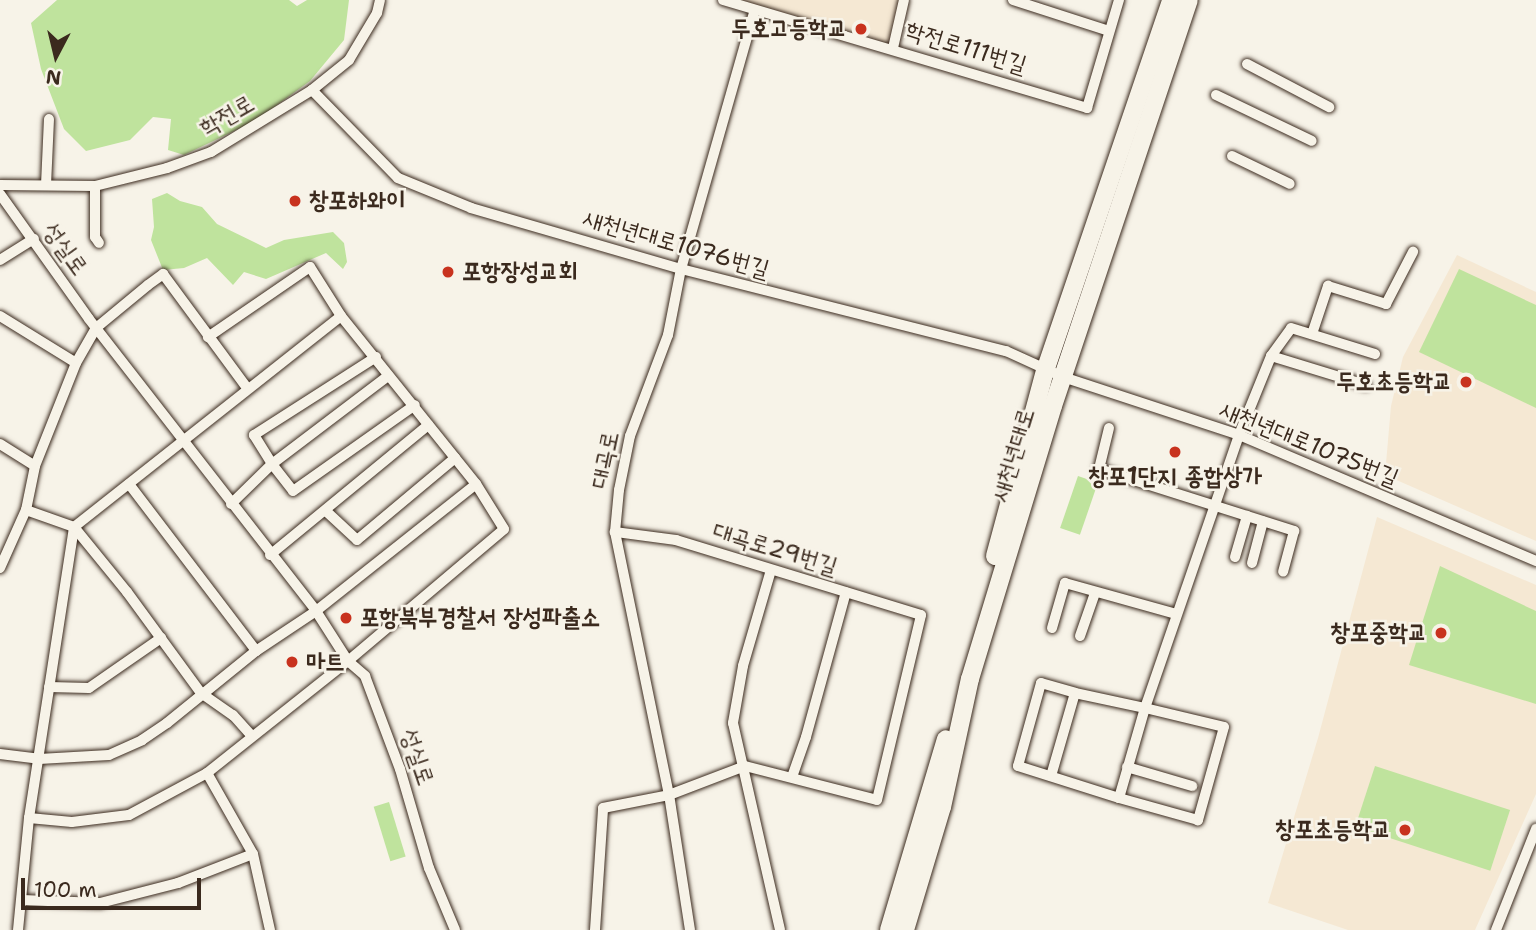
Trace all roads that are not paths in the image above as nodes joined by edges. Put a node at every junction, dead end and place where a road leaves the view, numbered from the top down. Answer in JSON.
{"nodes":[{"id":1,"x":380,"y":0,"type":"edge"},
{"id":2,"x":723,"y":0,"type":"edge"},
{"id":3,"x":904,"y":0,"type":"edge"},
{"id":4,"x":1013,"y":0,"type":"edge"},
{"id":5,"x":1119,"y":0,"type":"edge"},
{"id":6,"x":1171,"y":0,"type":"edge"},
{"id":7,"x":1189,"y":0,"type":"edge"},
{"id":8,"x":755,"y":9,"type":"junction"},
{"id":9,"x":1109,"y":31,"type":"junction"},
{"id":10,"x":893,"y":48,"type":"junction"},
{"id":11,"x":1247,"y":64,"type":"dead end"},
{"id":12,"x":312,"y":90,"type":"junction"},
{"id":13,"x":1216,"y":94,"type":"dead end"},
{"id":14,"x":1329,"y":107,"type":"dead end"},
{"id":15,"x":49,"y":119,"type":"dead end"},
{"id":16,"x":1312,"y":141,"type":"dead end"},
{"id":17,"x":1232,"y":156,"type":"dead end"},
{"id":18,"x":1290,"y":184,"type":"dead end"},
{"id":19,"x":0,"y":185,"type":"edge"},
{"id":20,"x":46,"y":185,"type":"junction"},
{"id":21,"x":95,"y":186,"type":"junction"},
{"id":22,"x":0,"y":194,"type":"edge"},
{"id":23,"x":34,"y":239,"type":"junction"},
{"id":24,"x":99,"y":243,"type":"dead end"},
{"id":25,"x":1413,"y":252,"type":"dead end"},
{"id":26,"x":0,"y":260,"type":"edge"},
{"id":27,"x":681,"y":270,"type":"junction"},
{"id":28,"x":0,"y":316,"type":"edge"},
{"id":29,"x":341,"y":316,"type":"junction"},
{"id":30,"x":96,"y":328,"type":"junction"},
{"id":31,"x":1312,"y":334,"type":"junction"},
{"id":32,"x":208,"y":337,"type":"junction"},
{"id":33,"x":1375,"y":354,"type":"dead end"},
{"id":34,"x":1271,"y":356,"type":"junction"},
{"id":35,"x":376,"y":357,"type":"junction"},
{"id":36,"x":76,"y":363,"type":"junction"},
{"id":37,"x":1045,"y":370,"type":"junction"},
{"id":38,"x":388,"y":376,"type":"junction"},
{"id":39,"x":1063,"y":377,"type":"junction"},
{"id":40,"x":1366,"y":385,"type":"dead end"},
{"id":41,"x":247,"y":388,"type":"junction"},
{"id":42,"x":415,"y":405,"type":"junction"},
{"id":43,"x":428,"y":425,"type":"junction"},
{"id":44,"x":1110,"y":428,"type":"dead end"},
{"id":45,"x":1239,"y":435,"type":"junction"},
{"id":46,"x":183,"y":441,"type":"junction"},
{"id":47,"x":0,"y":444,"type":"edge"},
{"id":48,"x":455,"y":458,"type":"junction"},
{"id":49,"x":272,"y":464,"type":"junction"},
{"id":50,"x":35,"y":466,"type":"junction"},
{"id":51,"x":128,"y":484,"type":"junction"},
{"id":52,"x":476,"y":484,"type":"junction"},
{"id":53,"x":231,"y":504,"type":"junction"},
{"id":54,"x":1216,"y":506,"type":"junction"},
{"id":55,"x":26,"y":510,"type":"junction"},
{"id":56,"x":327,"y":512,"type":"junction"},
{"id":57,"x":1247,"y":516,"type":"junction"},
{"id":58,"x":1263,"y":522,"type":"junction"},
{"id":59,"x":74,"y":527,"type":"junction"},
{"id":60,"x":615,"y":532,"type":"junction"},
{"id":61,"x":270,"y":555,"type":"junction"},
{"id":62,"x":1235,"y":557,"type":"dead end"},
{"id":63,"x":1536,"y":561,"type":"edge"},
{"id":64,"x":1252,"y":563,"type":"dead end"},
{"id":65,"x":0,"y":568,"type":"edge"},
{"id":66,"x":771,"y":570,"type":"junction"},
{"id":67,"x":1283,"y":572,"type":"dead end"},
{"id":68,"x":846,"y":592,"type":"junction"},
{"id":69,"x":1095,"y":593,"type":"junction"},
{"id":70,"x":316,"y":611,"type":"junction"},
{"id":71,"x":1176,"y":614,"type":"junction"},
{"id":72,"x":1052,"y":628,"type":"dead end"},
{"id":73,"x":1080,"y":636,"type":"dead end"},
{"id":74,"x":161,"y":638,"type":"junction"},
{"id":75,"x":256,"y":651,"type":"junction"},
{"id":76,"x":348,"y":661,"type":"junction"},
{"id":77,"x":49,"y":687,"type":"junction"},
{"id":78,"x":201,"y":693,"type":"junction"},
{"id":79,"x":1075,"y":693,"type":"junction"},
{"id":80,"x":1144,"y":708,"type":"junction"},
{"id":81,"x":252,"y":736,"type":"junction"},
{"id":82,"x":0,"y":754,"type":"edge"},
{"id":83,"x":39,"y":759,"type":"junction"},
{"id":84,"x":745,"y":766,"type":"junction"},
{"id":85,"x":1128,"y":767,"type":"junction"},
{"id":86,"x":207,"y":773,"type":"junction"},
{"id":87,"x":1051,"y":776,"type":"junction"},
{"id":88,"x":792,"y":777,"type":"junction"},
{"id":89,"x":1192,"y":786,"type":"dead end"},
{"id":90,"x":669,"y":795,"type":"junction"},
{"id":91,"x":1119,"y":798,"type":"junction"},
{"id":92,"x":29,"y":818,"type":"junction"},
{"id":93,"x":1536,"y":829,"type":"edge"},
{"id":94,"x":253,"y":854,"type":"junction"},
{"id":95,"x":22,"y":900,"type":"junction"},
{"id":96,"x":18,"y":930,"type":"edge"},
{"id":97,"x":270,"y":930,"type":"edge"},
{"id":98,"x":455,"y":930,"type":"edge"},
{"id":99,"x":595,"y":930,"type":"edge"},
{"id":100,"x":690,"y":930,"type":"edge"},
{"id":101,"x":780,"y":930,"type":"edge"},
{"id":102,"x":889,"y":930,"type":"edge"},
{"id":103,"x":905,"y":930,"type":"edge"},
{"id":104,"x":1496,"y":930,"type":"edge"}],
"edges":[{"from":1,"to":12,"type":"street","name":"학전로"},
{"from":2,"to":8,"type":"street","name":"학전로111번길"},
{"from":3,"to":10,"type":"street"},
{"from":4,"to":9,"type":"street"},
{"from":5,"to":9,"type":"street","name":"학전로111번길"},
{"from":6,"to":37,"type":"main road","name":"새천년대로"},
{"from":7,"to":39,"type":"main road","name":"새천년대로"},
{"from":8,"to":10,"type":"street","name":"학전로111번길"},
{"from":8,"to":27,"type":"street","name":"대곡로"},
{"from":9,"to":10,"type":"street","name":"학전로111번길"},
{"from":11,"to":14,"type":"street"},
{"from":12,"to":21,"type":"street","name":"학전로"},
{"from":12,"to":27,"type":"street","name":"새천년대로1076번길"},
{"from":13,"to":16,"type":"street"},
{"from":15,"to":20,"type":"street"},
{"from":17,"to":18,"type":"street"},
{"from":19,"to":20,"type":"street","name":"학전로"},
{"from":20,"to":21,"type":"street","name":"학전로"},
{"from":21,"to":24,"type":"street"},
{"from":22,"to":23,"type":"street","name":"성실로"},
{"from":23,"to":26,"type":"street"},
{"from":23,"to":30,"type":"street","name":"성실로"},
{"from":25,"to":31,"type":"street"},
{"from":27,"to":37,"type":"street","name":"새천년대로1076번길"},
{"from":27,"to":60,"type":"street","name":"대곡로"},
{"from":28,"to":36,"type":"street"},
{"from":29,"to":32,"type":"street"},
{"from":29,"to":35,"type":"street"},
{"from":29,"to":41,"type":"street"},
{"from":30,"to":32,"type":"street"},
{"from":30,"to":36,"type":"street"},
{"from":30,"to":46,"type":"street","name":"성실로"},
{"from":31,"to":33,"type":"street"},
{"from":31,"to":34,"type":"street"},
{"from":32,"to":41,"type":"street"},
{"from":34,"to":40,"type":"street"},
{"from":34,"to":45,"type":"street"},
{"from":35,"to":38,"type":"street"},
{"from":35,"to":49,"type":"street"},
{"from":36,"to":50,"type":"street"},
{"from":37,"to":39,"type":"street","name":"새천년대로1076번길"},
{"from":37,"to":102,"type":"main road","name":"새천년대로"},
{"from":38,"to":42,"type":"street"},
{"from":38,"to":49,"type":"street"},
{"from":39,"to":45,"type":"street","name":"새천년대로1075번길"},
{"from":39,"to":103,"type":"main road","name":"새천년대로"},
{"from":41,"to":46,"type":"street"},
{"from":42,"to":43,"type":"street"},
{"from":42,"to":49,"type":"street"},
{"from":43,"to":48,"type":"street"},
{"from":43,"to":56,"type":"street"},
{"from":44,"to":54,"type":"street"},
{"from":45,"to":54,"type":"street"},
{"from":45,"to":63,"type":"street","name":"새천년대로1075번길"},
{"from":46,"to":51,"type":"street"},
{"from":46,"to":53,"type":"street","name":"성실로"},
{"from":47,"to":50,"type":"street"},
{"from":48,"to":52,"type":"street"},
{"from":48,"to":56,"type":"street"},
{"from":49,"to":53,"type":"street"},
{"from":50,"to":55,"type":"street"},
{"from":51,"to":59,"type":"street"},
{"from":51,"to":75,"type":"street"},
{"from":52,"to":70,"type":"street"},
{"from":52,"to":76,"type":"street"},
{"from":53,"to":61,"type":"street","name":"성실로"},
{"from":54,"to":57,"type":"street"},
{"from":54,"to":71,"type":"street"},
{"from":55,"to":59,"type":"street"},
{"from":55,"to":65,"type":"street"},
{"from":56,"to":61,"type":"street"},
{"from":57,"to":58,"type":"street"},
{"from":57,"to":62,"type":"street"},
{"from":58,"to":64,"type":"street"},
{"from":58,"to":67,"type":"street"},
{"from":59,"to":74,"type":"street"},
{"from":59,"to":77,"type":"street"},
{"from":60,"to":66,"type":"street","name":"대곡로29번길"},
{"from":60,"to":90,"type":"street","name":"대곡로"},
{"from":61,"to":70,"type":"street","name":"성실로"},
{"from":66,"to":68,"type":"street","name":"대곡로29번길"},
{"from":66,"to":84,"type":"street"},
{"from":68,"to":88,"type":"street"},
{"from":68,"to":88,"type":"street","name":"대곡로29번길"},
{"from":69,"to":71,"type":"street"},
{"from":69,"to":72,"type":"street"},
{"from":69,"to":73,"type":"street"},
{"from":70,"to":75,"type":"street"},
{"from":70,"to":76,"type":"street","name":"성실로"},
{"from":71,"to":80,"type":"street"},
{"from":74,"to":77,"type":"street"},
{"from":74,"to":78,"type":"street"},
{"from":75,"to":78,"type":"street"},
{"from":76,"to":81,"type":"street"},
{"from":76,"to":98,"type":"street","name":"성실로"},
{"from":77,"to":83,"type":"street"},
{"from":78,"to":81,"type":"street"},
{"from":78,"to":83,"type":"street"},
{"from":79,"to":80,"type":"street"},
{"from":79,"to":87,"type":"street"},
{"from":79,"to":87,"type":"street"},
{"from":80,"to":85,"type":"street"},
{"from":80,"to":91,"type":"street"},
{"from":81,"to":86,"type":"street"},
{"from":82,"to":83,"type":"street"},
{"from":83,"to":92,"type":"street"},
{"from":84,"to":88,"type":"street"},
{"from":84,"to":90,"type":"street"},
{"from":84,"to":101,"type":"street"},
{"from":85,"to":89,"type":"street"},
{"from":85,"to":91,"type":"street"},
{"from":86,"to":92,"type":"street"},
{"from":86,"to":94,"type":"street"},
{"from":87,"to":91,"type":"street"},
{"from":90,"to":99,"type":"street"},
{"from":90,"to":100,"type":"street","name":"대곡로"},
{"from":92,"to":95,"type":"street"},
{"from":93,"to":104,"type":"street"},
{"from":94,"to":95,"type":"street"},
{"from":94,"to":97,"type":"street"},
{"from":95,"to":96,"type":"street"}]}
